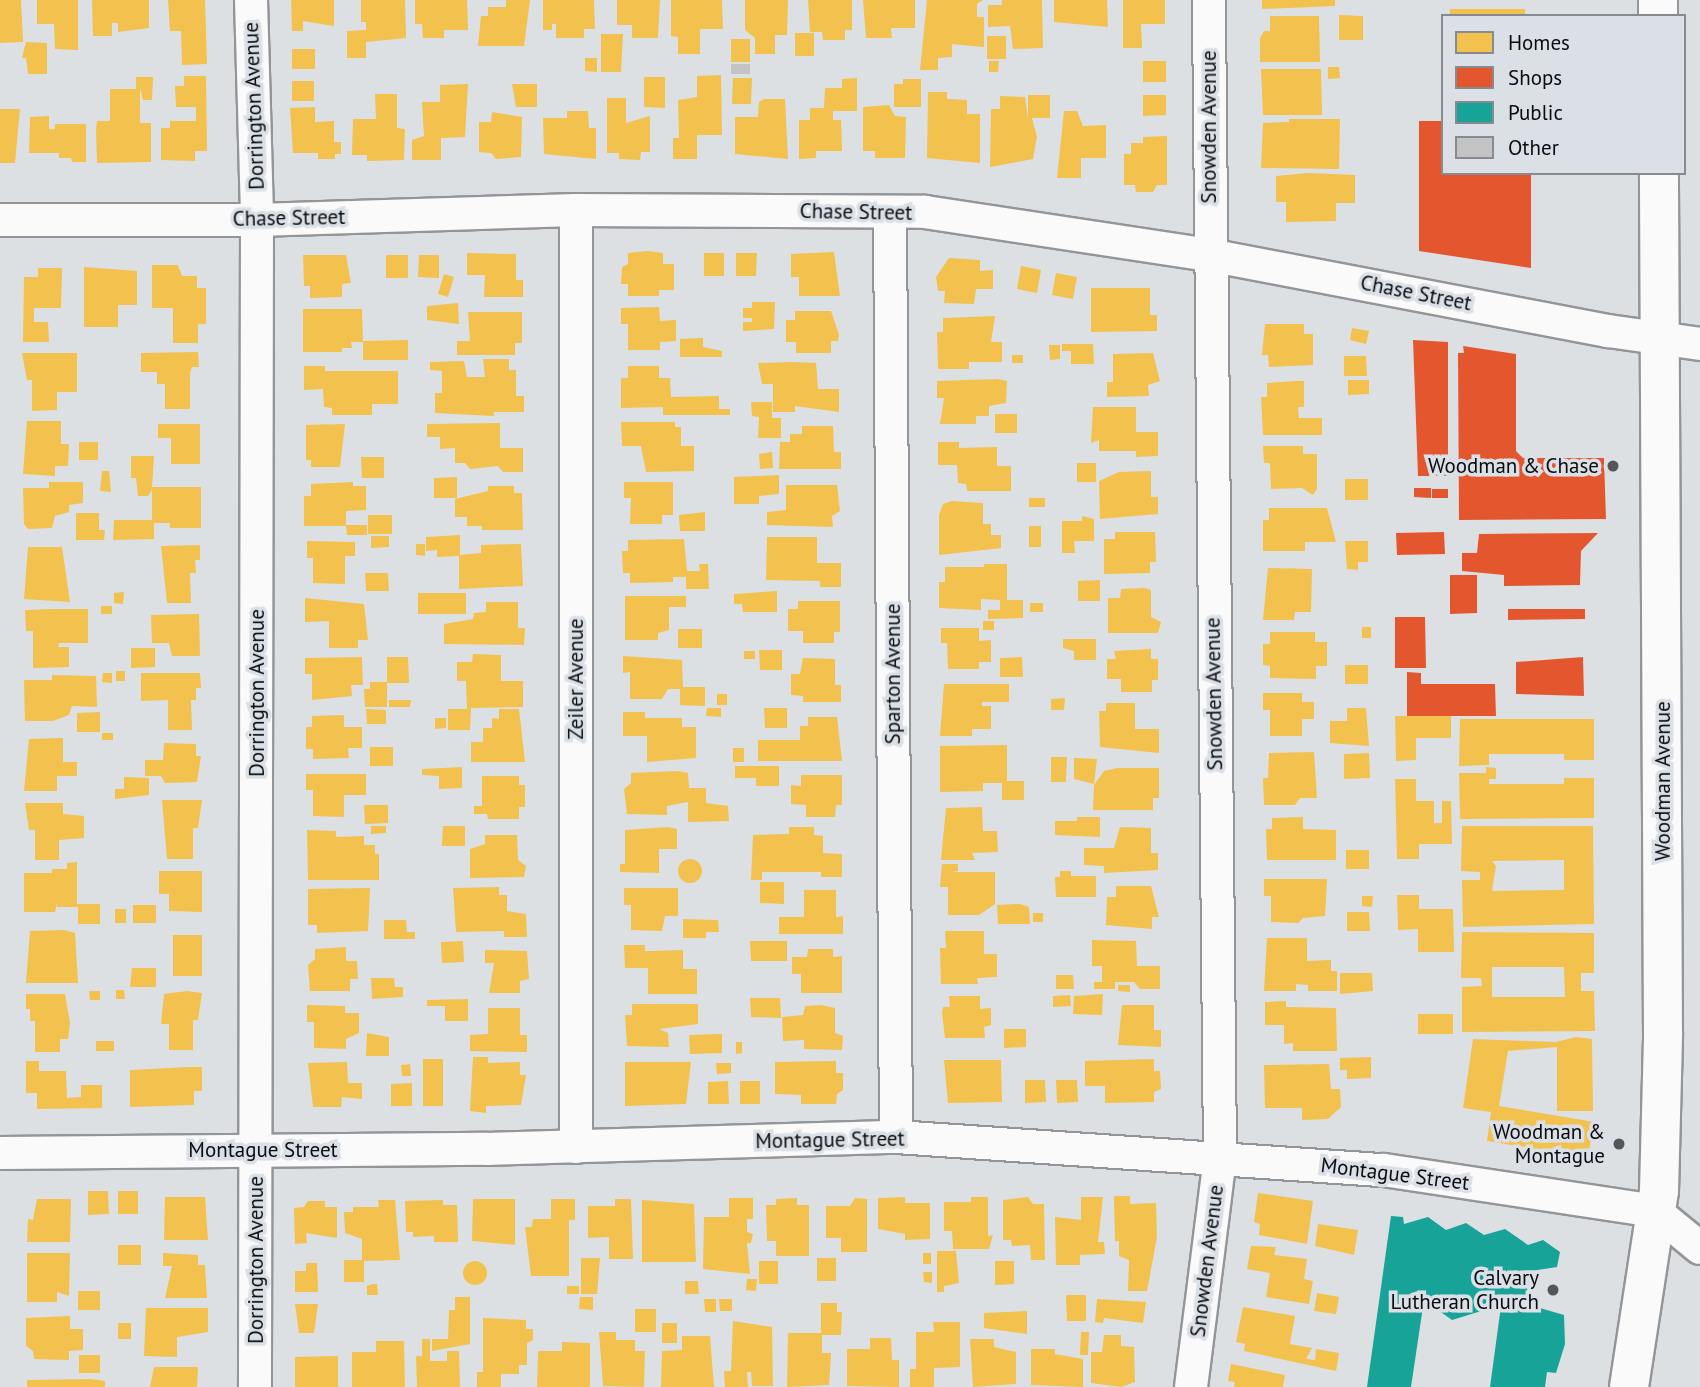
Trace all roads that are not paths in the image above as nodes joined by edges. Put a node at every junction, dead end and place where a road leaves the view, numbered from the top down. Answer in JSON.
{"nodes":[{"id":1,"x":251,"y":0,"type":"edge"},
{"id":2,"x":1209,"y":0,"type":"edge"},
{"id":3,"x":1659,"y":175,"type":"edge"},
{"id":4,"x":576,"y":210,"type":"junction"},
{"id":5,"x":890,"y":212,"type":"junction"},
{"id":6,"x":0,"y":220,"type":"edge"},
{"id":7,"x":257,"y":220,"type":"junction"},
{"id":8,"x":1209,"y":255,"type":"junction"},
{"id":9,"x":1661,"y":338,"type":"junction"},
{"id":10,"x":1700,"y":344,"type":"edge"},
{"id":11,"x":896,"y":1136,"type":"junction"},
{"id":12,"x":576,"y":1147,"type":"junction"},
{"id":13,"x":256,"y":1150,"type":"junction"},
{"id":14,"x":0,"y":1153,"type":"edge"},
{"id":15,"x":1220,"y":1156,"type":"junction"},
{"id":16,"x":1655,"y":1211,"type":"junction"},
{"id":17,"x":1700,"y":1248,"type":"edge"},
{"id":18,"x":256,"y":1387,"type":"edge"},
{"id":19,"x":1191,"y":1387,"type":"edge"},
{"id":20,"x":1629,"y":1387,"type":"edge"}],
"edges":[{"from":1,"to":7,"type":"street","name":"Dorrington Avenue"},
{"from":2,"to":8,"type":"street","name":"Snowden Avenue"},
{"from":3,"to":9,"type":"main road","name":"Woodman Avenue"},
{"from":4,"to":5,"type":"street","name":"Chase Street"},
{"from":4,"to":7,"type":"street","name":"Chase Street"},
{"from":4,"to":12,"type":"street","name":"Zeiler Avenue"},
{"from":5,"to":8,"type":"street","name":"Chase Street"},
{"from":5,"to":11,"type":"street","name":"Sparton Avenue"},
{"from":6,"to":7,"type":"street","name":"Chase Street"},
{"from":7,"to":13,"type":"street","name":"Dorrington Avenue"},
{"from":8,"to":9,"type":"street","name":"Chase Street"},
{"from":8,"to":15,"type":"street","name":"Snowden Avenue"},
{"from":9,"to":10,"type":"street","name":"Chase Street"},
{"from":9,"to":16,"type":"main road","name":"Woodman Avenue"},
{"from":11,"to":12,"type":"street","name":"Montague Street"},
{"from":11,"to":15,"type":"street","name":"Montague Street"},
{"from":12,"to":13,"type":"street","name":"Montague Street"},
{"from":13,"to":14,"type":"street","name":"Montague Street"},
{"from":13,"to":18,"type":"street","name":"Dorrington Avenue"},
{"from":15,"to":16,"type":"street","name":"Montague Street"},
{"from":15,"to":19,"type":"street","name":"Snowden Avenue"},
{"from":16,"to":17,"type":"street"},
{"from":16,"to":20,"type":"main road","name":"Woodman Avenue"}]}
